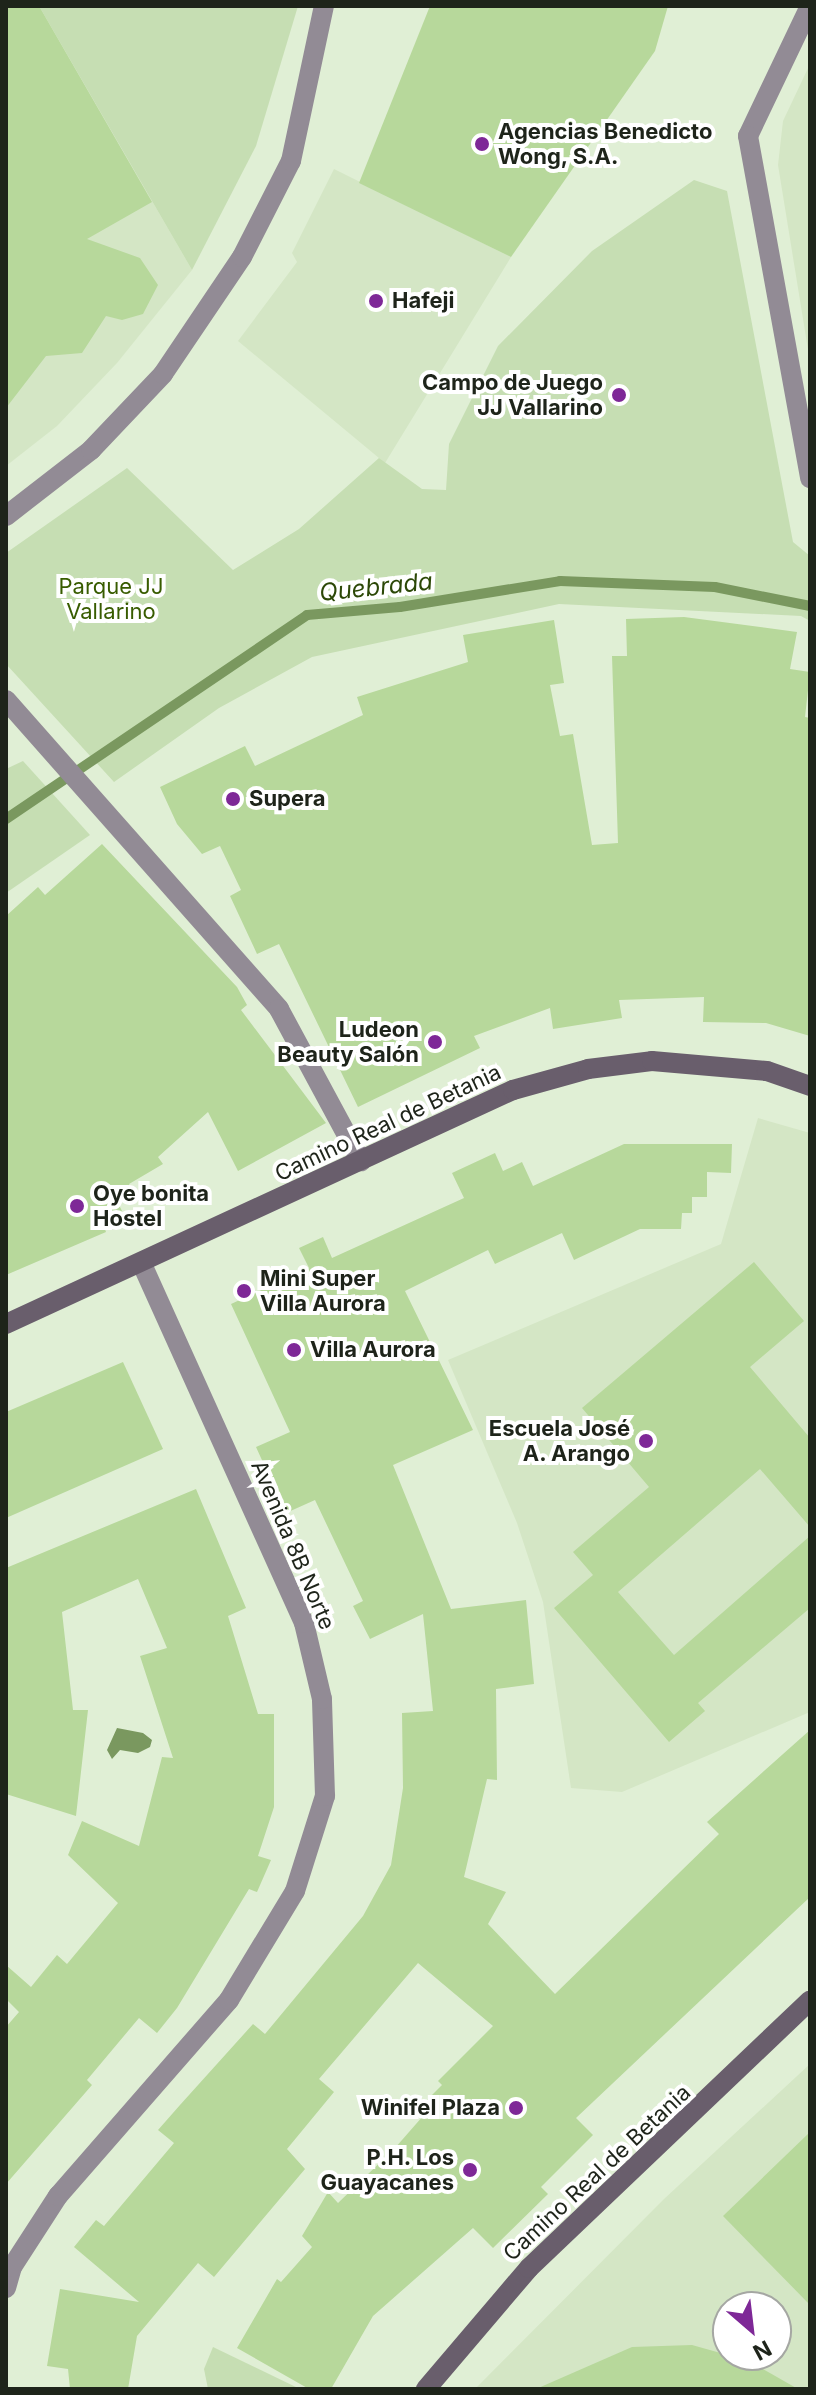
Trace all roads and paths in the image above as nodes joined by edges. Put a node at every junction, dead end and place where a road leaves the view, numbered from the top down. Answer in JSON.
{"nodes":[{"id":1,"x":324,"y":6,"type":"edge"},
{"id":2,"x":810,"y":6,"type":"edge"},
{"id":3,"x":810,"y":478,"type":"edge"},
{"id":4,"x":6,"y":516,"type":"edge"},
{"id":5,"x":6,"y":700,"type":"edge"},
{"id":6,"x":810,"y":1086,"type":"edge"},
{"id":7,"x":361,"y":1161,"type":"junction"},
{"id":8,"x":142,"y":1264,"type":"junction"},
{"id":9,"x":6,"y":1324,"type":"edge"},
{"id":10,"x":810,"y":2000,"type":"edge"},
{"id":11,"x":6,"y":2288,"type":"edge"},
{"id":12,"x":426,"y":2389,"type":"edge"}],
"edges":[{"from":1,"to":4,"type":"street"},
{"from":2,"to":3,"type":"street"},
{"from":5,"to":7,"type":"street"},
{"from":6,"to":7,"type":"street","name":"Camino Real de Betania"},
{"from":7,"to":8,"type":"street","name":"Camino Real de Betania"},
{"from":8,"to":9,"type":"street","name":"Camino Real de Betania"},
{"from":8,"to":11,"type":"street","name":"Avenida 8B Norte"},
{"from":10,"to":12,"type":"street","name":"Camino Real de Betania"}]}
